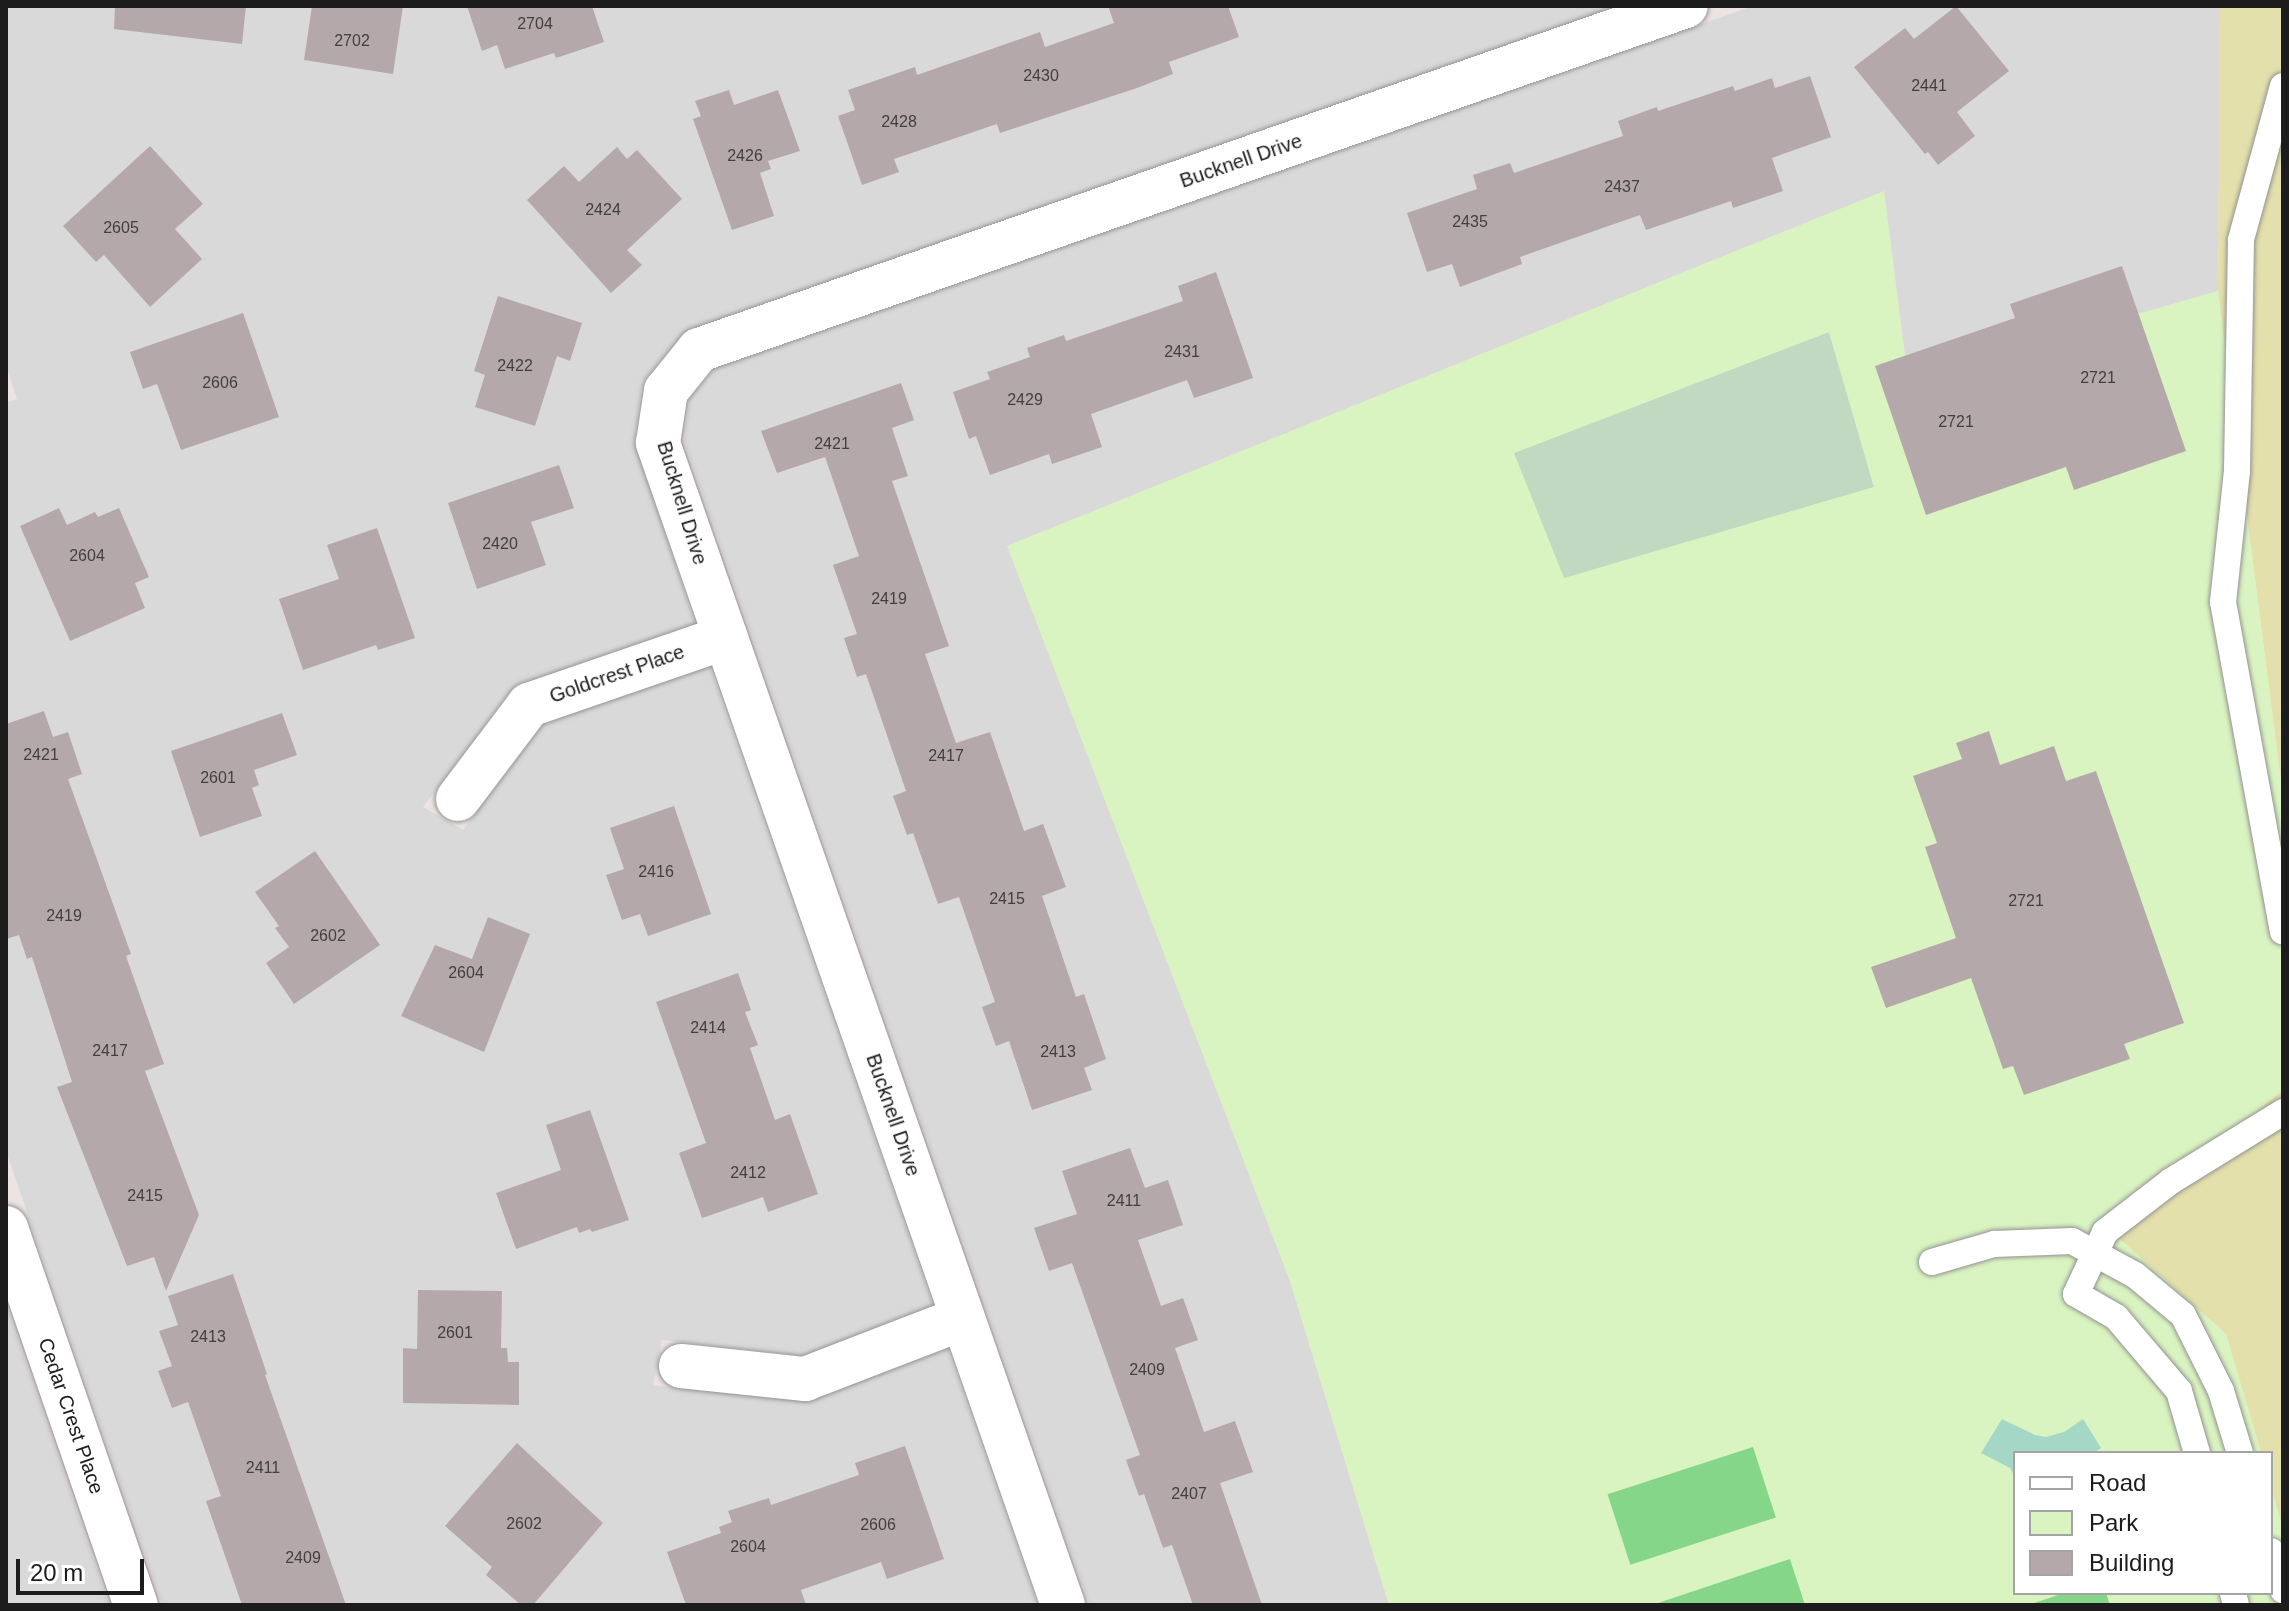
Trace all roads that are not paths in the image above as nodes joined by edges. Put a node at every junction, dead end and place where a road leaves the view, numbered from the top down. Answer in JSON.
{"nodes":[{"id":1,"x":1686,"y":6,"type":"edge"},
{"id":2,"x":2283,"y":86,"type":"edge"},
{"id":3,"x":726,"y":637,"type":"junction"},
{"id":4,"x":458,"y":799,"type":"dead end"},
{"id":5,"x":2283,"y":932,"type":"edge"},
{"id":6,"x":2283,"y":1112,"type":"edge"},
{"id":7,"x":6,"y":1228,"type":"edge"},
{"id":8,"x":2095,"y":1253,"type":"junction"},
{"id":9,"x":1932,"y":1262,"type":"dead end"},
{"id":10,"x":963,"y":1318,"type":"junction"},
{"id":11,"x":681,"y":1366,"type":"dead end"},
{"id":12,"x":2196,"y":1451,"type":"edge"},
{"id":13,"x":2239,"y":1451,"type":"edge"},
{"id":14,"x":2273,"y":1558,"type":"edge"},
{"id":15,"x":2283,"y":1590,"type":"edge"},
{"id":16,"x":136,"y":1605,"type":"edge"},
{"id":17,"x":1063,"y":1605,"type":"edge"}],
"edges":[{"from":1,"to":3,"type":"street","name":"Bucknell Drive"},
{"from":2,"to":5,"type":"lane"},
{"from":3,"to":4,"type":"street","name":"Goldcrest Place"},
{"from":3,"to":10,"type":"street","name":"Bucknell Drive"},
{"from":6,"to":8,"type":"lane"},
{"from":7,"to":16,"type":"street","name":"Cedar Crest Place"},
{"from":8,"to":9,"type":"lane"},
{"from":8,"to":12,"type":"lane"},
{"from":8,"to":13,"type":"lane"},
{"from":10,"to":11,"type":"street"},
{"from":10,"to":17,"type":"street","name":"Bucknell Drive"},
{"from":14,"to":15,"type":"lane"}]}
